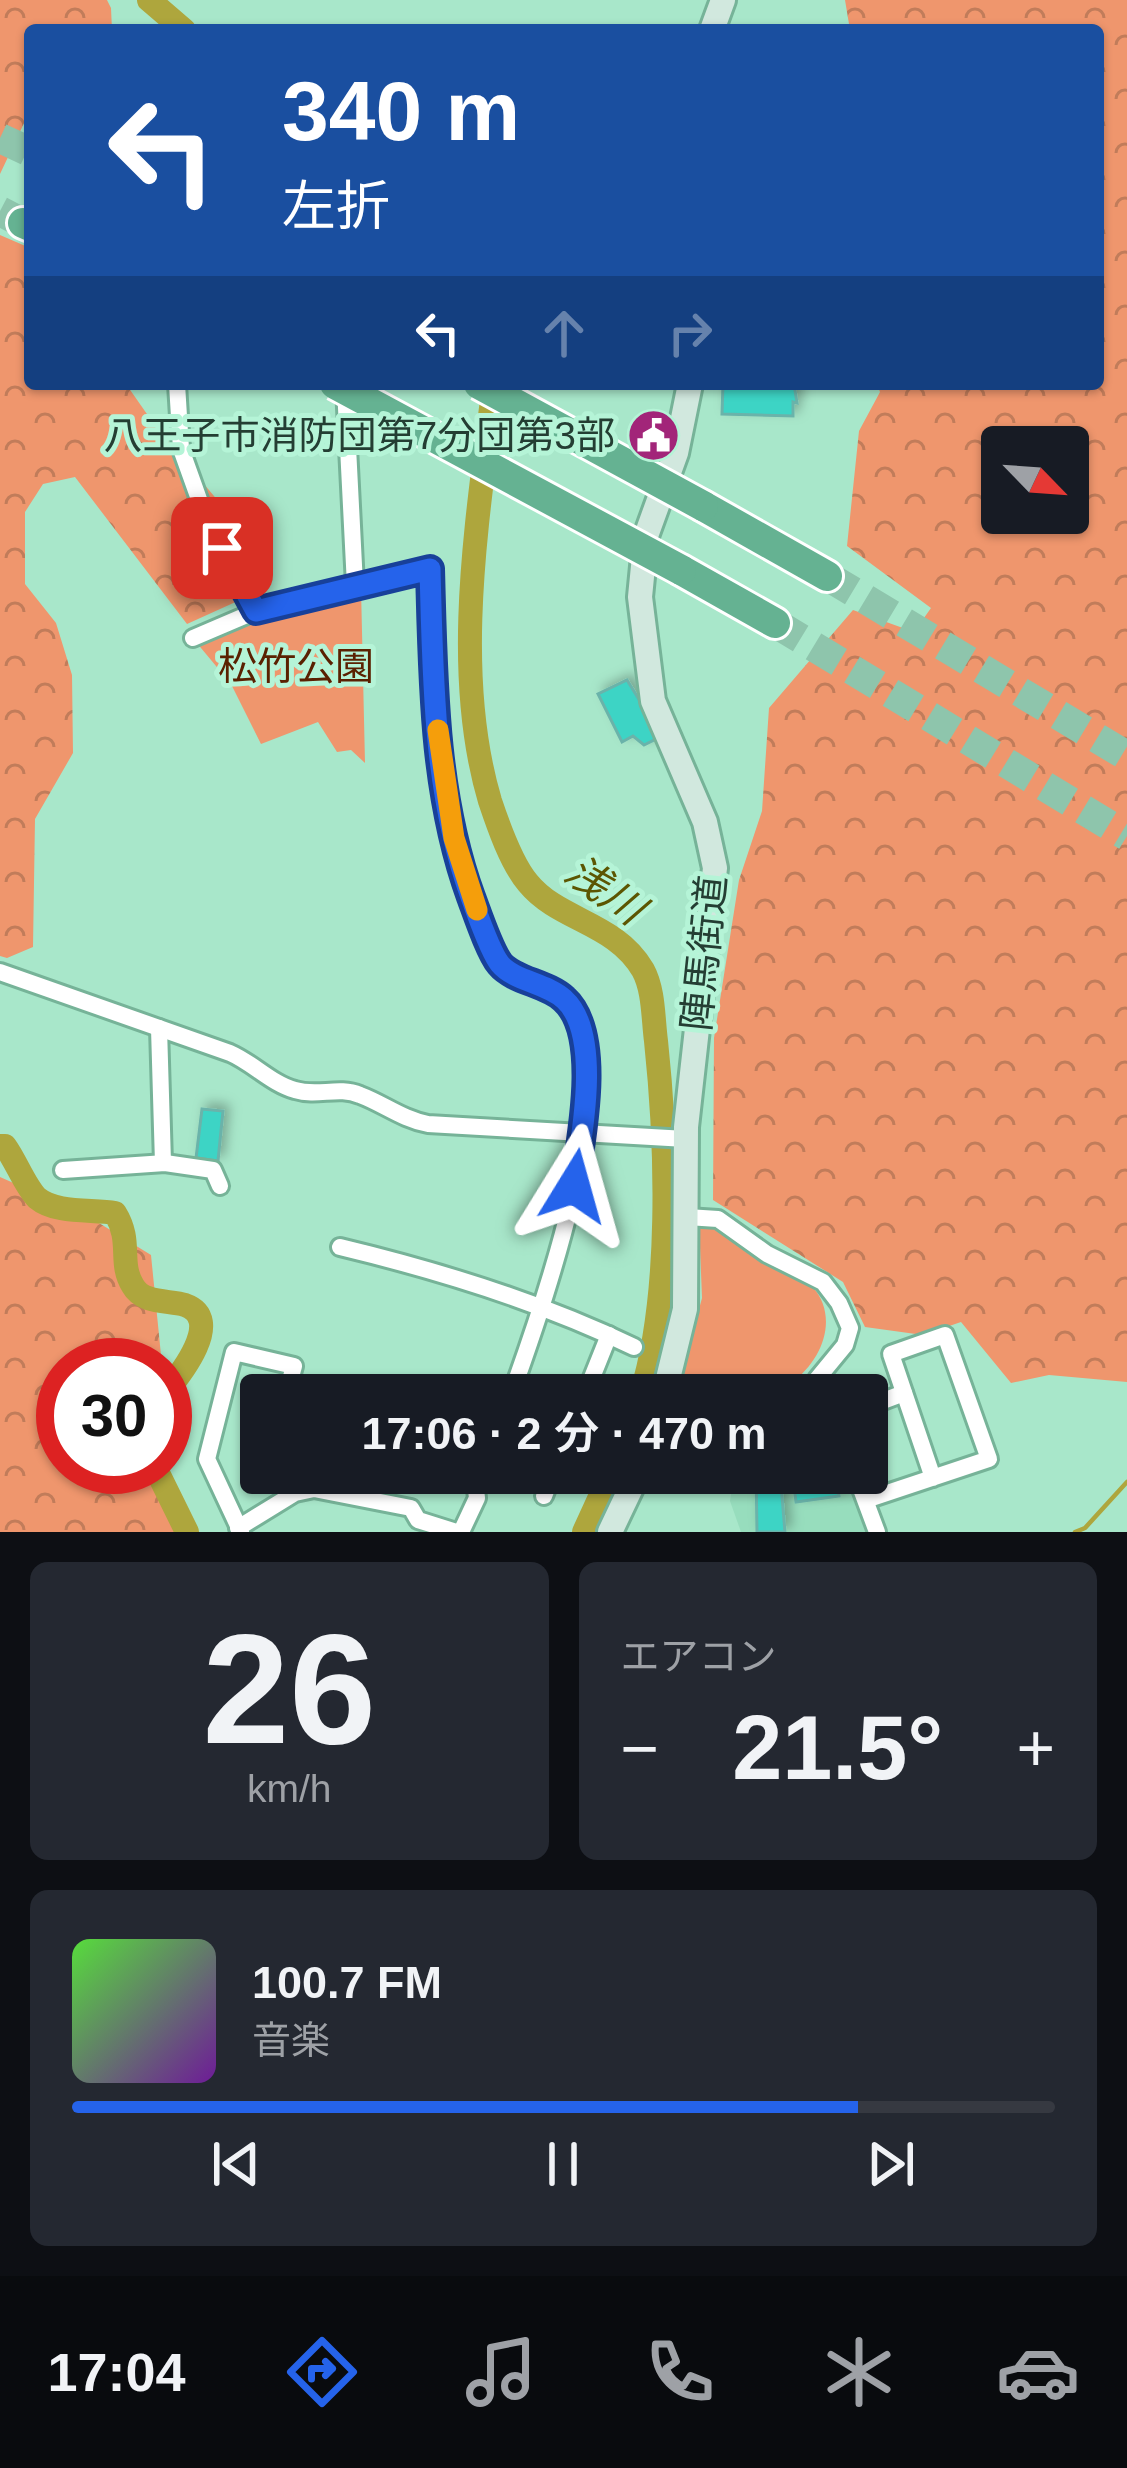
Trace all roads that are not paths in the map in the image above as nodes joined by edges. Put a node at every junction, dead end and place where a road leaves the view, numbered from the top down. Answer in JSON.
{"nodes":[{"id":1,"x":177,"y":390,"type":"edge"},
{"id":2,"x":345,"y":390,"type":"edge"},
{"id":3,"x":346,"y":390,"type":"edge"},
{"id":4,"x":490,"y":390,"type":"edge"},
{"id":5,"x":689,"y":390,"type":"edge"},
{"id":6,"x":827,"y":576,"type":"tunnel mouth"},
{"id":7,"x":355,"y":585,"type":"junction"},
{"id":8,"x":256,"y":611,"type":"junction"},
{"id":9,"x":775,"y":623,"type":"tunnel mouth"},
{"id":10,"x":193,"y":638,"type":"dead end"},
{"id":11,"x":0,"y":972,"type":"edge"},
{"id":12,"x":159,"y":1028,"type":"junction"},
{"id":13,"x":583,"y":1132,"type":"junction"},
{"id":14,"x":682,"y":1139,"type":"junction"},
{"id":15,"x":163,"y":1163,"type":"junction"},
{"id":16,"x":63,"y":1170,"type":"dead end"},
{"id":17,"x":220,"y":1186,"type":"dead end"},
{"id":18,"x":687,"y":1217,"type":"junction"},
{"id":19,"x":340,"y":1247,"type":"dead end"},
{"id":20,"x":542,"y":1308,"type":"junction"},
{"id":21,"x":609,"y":1335,"type":"junction"},
{"id":22,"x":634,"y":1346,"type":"dead end"},
{"id":23,"x":292,"y":1374,"type":"edge"},
{"id":24,"x":518,"y":1374,"type":"edge"},
{"id":25,"x":593,"y":1374,"type":"edge"},
{"id":26,"x":670,"y":1374,"type":"edge"},
{"id":27,"x":821,"y":1374,"type":"edge"},
{"id":28,"x":904,"y":1393,"type":"junction"},
{"id":29,"x":888,"y":1399,"type":"edge"},
{"id":30,"x":933,"y":1478,"type":"junction"},
{"id":31,"x":292,"y":1494,"type":"edge"},
{"id":32,"x":354,"y":1494,"type":"edge"},
{"id":33,"x":477,"y":1494,"type":"edge"},
{"id":34,"x":628,"y":1494,"type":"edge"},
{"id":35,"x":864,"y":1494,"type":"edge"},
{"id":36,"x":866,"y":1500,"type":"junction"},
{"id":37,"x":240,"y":1530,"type":"edge"},
{"id":38,"x":459,"y":1532,"type":"edge"},
{"id":39,"x":610,"y":1532,"type":"edge"},
{"id":40,"x":877,"y":1532,"type":"edge"}],
"edges":[{"from":1,"to":8,"type":"street"},
{"from":2,"to":7,"type":"street"},
{"from":3,"to":9,"type":"highway","bridge":true},
{"from":4,"to":6,"type":"highway","bridge":true},
{"from":5,"to":14,"type":"main road","name":"陣馬街道"},
{"from":7,"to":8,"type":"street"},
{"from":7,"to":13,"type":"street"},
{"from":8,"to":10,"type":"street"},
{"from":11,"to":12,"type":"street"},
{"from":12,"to":13,"type":"street"},
{"from":12,"to":15,"type":"street"},
{"from":13,"to":14,"type":"street"},
{"from":13,"to":20,"type":"street"},
{"from":14,"to":18,"type":"main road","name":"陣馬街道"},
{"from":15,"to":16,"type":"street"},
{"from":15,"to":17,"type":"street"},
{"from":18,"to":26,"type":"main road","name":"陣馬街道"},
{"from":18,"to":27,"type":"street"},
{"from":19,"to":20,"type":"street"},
{"from":20,"to":21,"type":"street"},
{"from":20,"to":24,"type":"street"},
{"from":21,"to":22,"type":"street"},
{"from":21,"to":25,"type":"street"},
{"from":23,"to":37,"type":"street"},
{"from":28,"to":29,"type":"street"},
{"from":28,"to":30,"type":"street"},
{"from":28,"to":30,"type":"street"},
{"from":30,"to":36,"type":"street"},
{"from":31,"to":37,"type":"street"},
{"from":32,"to":38,"type":"street"},
{"from":33,"to":38,"type":"street"},
{"from":34,"to":39,"type":"main road"},
{"from":35,"to":36,"type":"street"},
{"from":36,"to":40,"type":"street"}]}
